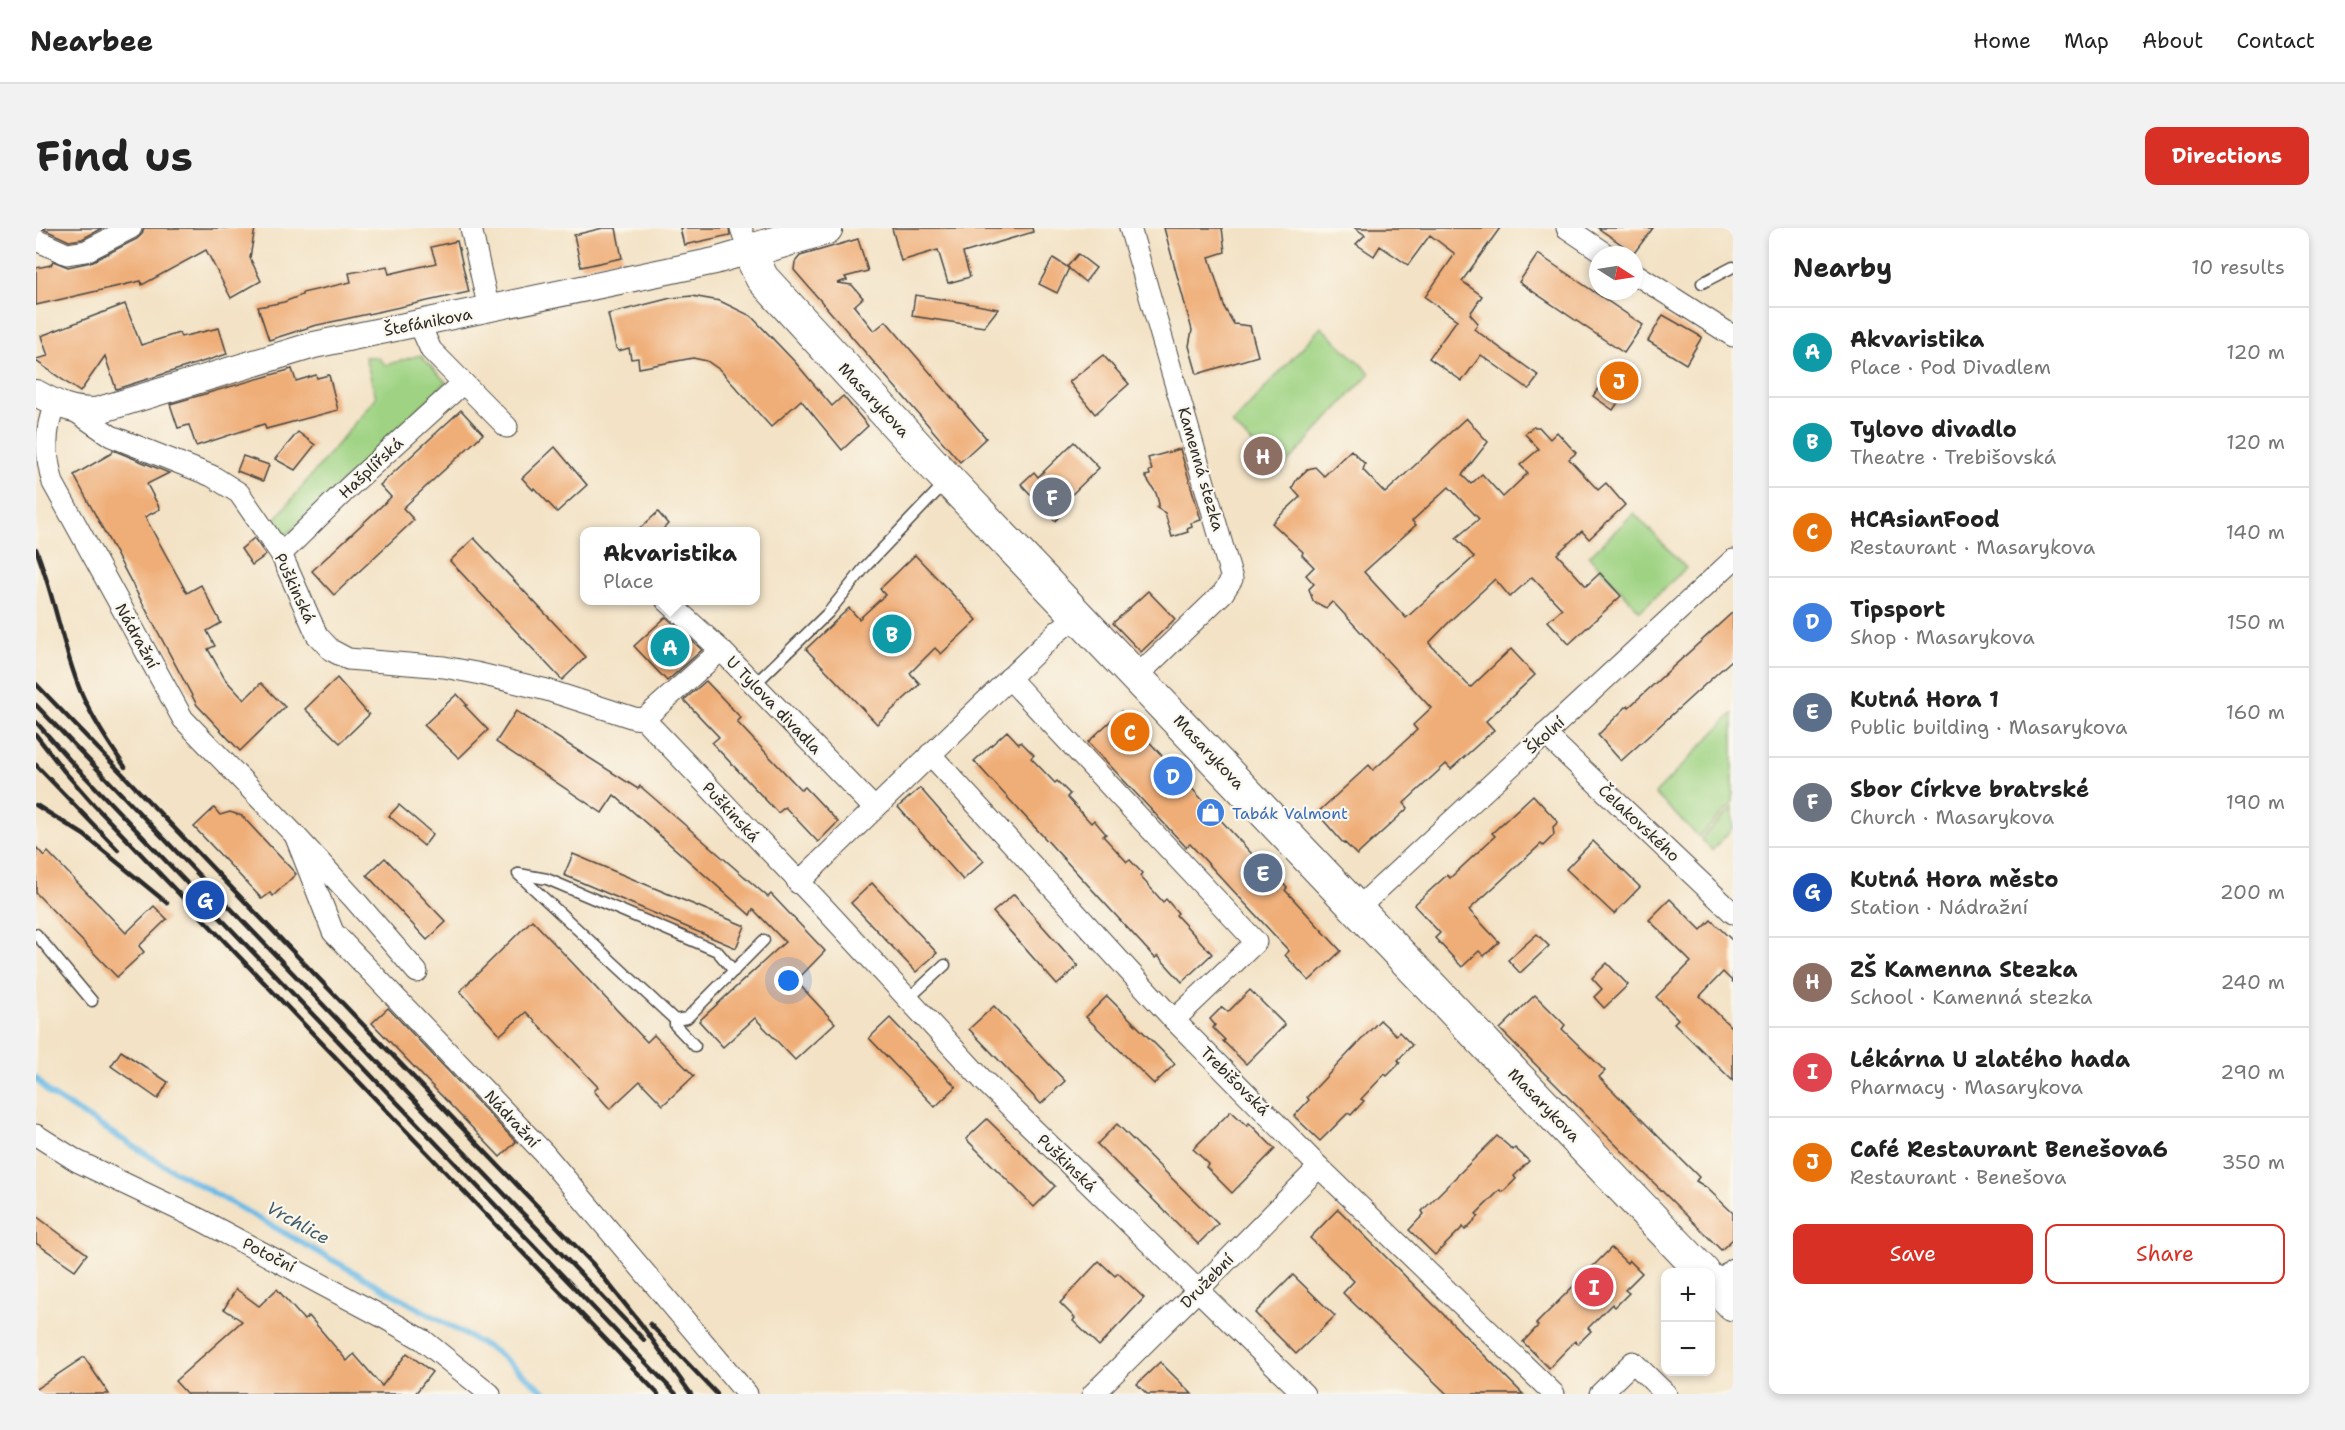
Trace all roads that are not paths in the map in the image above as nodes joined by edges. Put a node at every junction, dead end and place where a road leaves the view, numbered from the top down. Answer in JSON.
{"nodes":[{"id":1,"x":132,"y":228,"type":"edge"},
{"id":2,"x":471,"y":228,"type":"edge"},
{"id":3,"x":826,"y":228,"type":"edge"},
{"id":4,"x":1130,"y":228,"type":"edge"},
{"id":5,"x":1567,"y":228,"type":"edge"},
{"id":6,"x":36,"y":240,"type":"edge"},
{"id":7,"x":745,"y":240,"type":"edge"},
{"id":8,"x":1594,"y":246,"type":"edge"},
{"id":9,"x":1733,"y":267,"type":"edge"},
{"id":10,"x":1643,"y":279,"type":"edge"},
{"id":11,"x":1702,"y":283,"type":"dead end"},
{"id":12,"x":489,"y":309,"type":"junction"},
{"id":13,"x":419,"y":323,"type":"junction"},
{"id":14,"x":1733,"y":336,"type":"edge"},
{"id":15,"x":463,"y":383,"type":"junction"},
{"id":16,"x":55,"y":403,"type":"edge"},
{"id":17,"x":507,"y":427,"type":"dead end"},
{"id":18,"x":948,"y":480,"type":"junction"},
{"id":19,"x":281,"y":554,"type":"junction"},
{"id":20,"x":1733,"y":560,"type":"edge"},
{"id":21,"x":672,"y":605,"type":"edge"},
{"id":22,"x":1078,"y":615,"type":"junction"},
{"id":23,"x":721,"y":650,"type":"junction"},
{"id":24,"x":1137,"y":676,"type":"junction"},
{"id":25,"x":1009,"y":678,"type":"junction"},
{"id":26,"x":754,"y":684,"type":"junction"},
{"id":27,"x":644,"y":719,"type":"junction"},
{"id":28,"x":1545,"y":734,"type":"junction"},
{"id":29,"x":930,"y":754,"type":"junction"},
{"id":30,"x":874,"y":808,"type":"junction"},
{"id":31,"x":295,"y":835,"type":"junction"},
{"id":32,"x":798,"y":883,"type":"junction"},
{"id":33,"x":1357,"y":909,"type":"junction"},
{"id":34,"x":1733,"y":913,"type":"edge"},
{"id":35,"x":36,"y":934,"type":"edge"},
{"id":36,"x":764,"y":940,"type":"dead end"},
{"id":37,"x":945,"y":965,"type":"dead end"},
{"id":38,"x":734,"y":971,"type":"junction"},
{"id":39,"x":417,"y":972,"type":"dead end"},
{"id":40,"x":908,"y":999,"type":"junction"},
{"id":41,"x":92,"y":1001,"type":"dead end"},
{"id":42,"x":675,"y":1020,"type":"junction"},
{"id":43,"x":1174,"y":1020,"type":"junction"},
{"id":44,"x":695,"y":1046,"type":"dead end"},
{"id":45,"x":36,"y":1135,"type":"edge"},
{"id":46,"x":1319,"y":1167,"type":"junction"},
{"id":47,"x":1719,"y":1282,"type":"edge"},
{"id":48,"x":1198,"y":1290,"type":"junction"},
{"id":49,"x":490,"y":1394,"type":"edge"},
{"id":50,"x":747,"y":1394,"type":"edge"},
{"id":51,"x":1093,"y":1394,"type":"edge"},
{"id":52,"x":1304,"y":1394,"type":"edge"},
{"id":53,"x":1554,"y":1394,"type":"edge"},
{"id":54,"x":1599,"y":1394,"type":"edge"},
{"id":55,"x":1666,"y":1394,"type":"edge"}],
"edges":[{"from":1,"to":6,"type":"street"},
{"from":2,"to":12,"type":"street"},
{"from":3,"to":7,"type":"main road","name":"Štefánikova"},
{"from":4,"to":24,"type":"street","name":"Kamenná stezka"},
{"from":5,"to":8,"type":"street"},
{"from":7,"to":12,"type":"street","name":"Štefánikova"},
{"from":7,"to":18,"type":"main road","name":"Masarykova"},
{"from":9,"to":11,"type":"lane"},
{"from":10,"to":14,"type":"street"},
{"from":12,"to":13,"type":"street","name":"Štefánikova"},
{"from":13,"to":15,"type":"street"},
{"from":13,"to":16,"type":"street","name":"Štefánikova"},
{"from":15,"to":17,"type":"street"},
{"from":15,"to":19,"type":"street","name":"Hašplířská"},
{"from":16,"to":19,"type":"street","name":"Puškinská"},
{"from":16,"to":31,"type":"street","name":"Nádražní"},
{"from":18,"to":22,"type":"main road","name":"Masarykova"},
{"from":18,"to":26,"type":"lane"},
{"from":19,"to":27,"type":"street","name":"Puškinská"},
{"from":20,"to":28,"type":"street","name":"Školní"},
{"from":21,"to":23,"type":"street"},
{"from":22,"to":24,"type":"main road","name":"Masarykova"},
{"from":22,"to":25,"type":"street"},
{"from":23,"to":26,"type":"street","name":"U Tylova divadla"},
{"from":23,"to":27,"type":"street","name":"U Tylova divadla"},
{"from":24,"to":33,"type":"main road","name":"Masarykova"},
{"from":25,"to":29,"type":"street"},
{"from":25,"to":43,"type":"street"},
{"from":26,"to":30,"type":"street","name":"U Tylova divadla"},
{"from":27,"to":32,"type":"street","name":"Puškinská"},
{"from":28,"to":33,"type":"street","name":"Školní"},
{"from":28,"to":34,"type":"street","name":"Čelakovského"},
{"from":29,"to":30,"type":"street"},
{"from":29,"to":43,"type":"street","name":"Trebišovská"},
{"from":30,"to":32,"type":"street"},
{"from":31,"to":39,"type":"street","name":"Nádražní"},
{"from":31,"to":50,"type":"street","name":"Nádražní"},
{"from":32,"to":40,"type":"street","name":"Puškinská"},
{"from":33,"to":47,"type":"main road","name":"Masarykova"},
{"from":35,"to":41,"type":"lane"},
{"from":36,"to":38,"type":"lane"},
{"from":37,"to":40,"type":"lane"},
{"from":38,"to":42,"type":"lane"},
{"from":38,"to":42,"type":"lane"},
{"from":40,"to":48,"type":"street","name":"Puškinská"},
{"from":42,"to":44,"type":"lane"},
{"from":43,"to":46,"type":"street","name":"Trebišovská"},
{"from":45,"to":49,"type":"street","name":"Potoční"},
{"from":46,"to":48,"type":"street","name":"Družební"},
{"from":46,"to":53,"type":"street","name":"Trebišovská"},
{"from":48,"to":51,"type":"street","name":"Družební"},
{"from":48,"to":52,"type":"street","name":"Puškinská"},
{"from":54,"to":55,"type":"street"}]}
